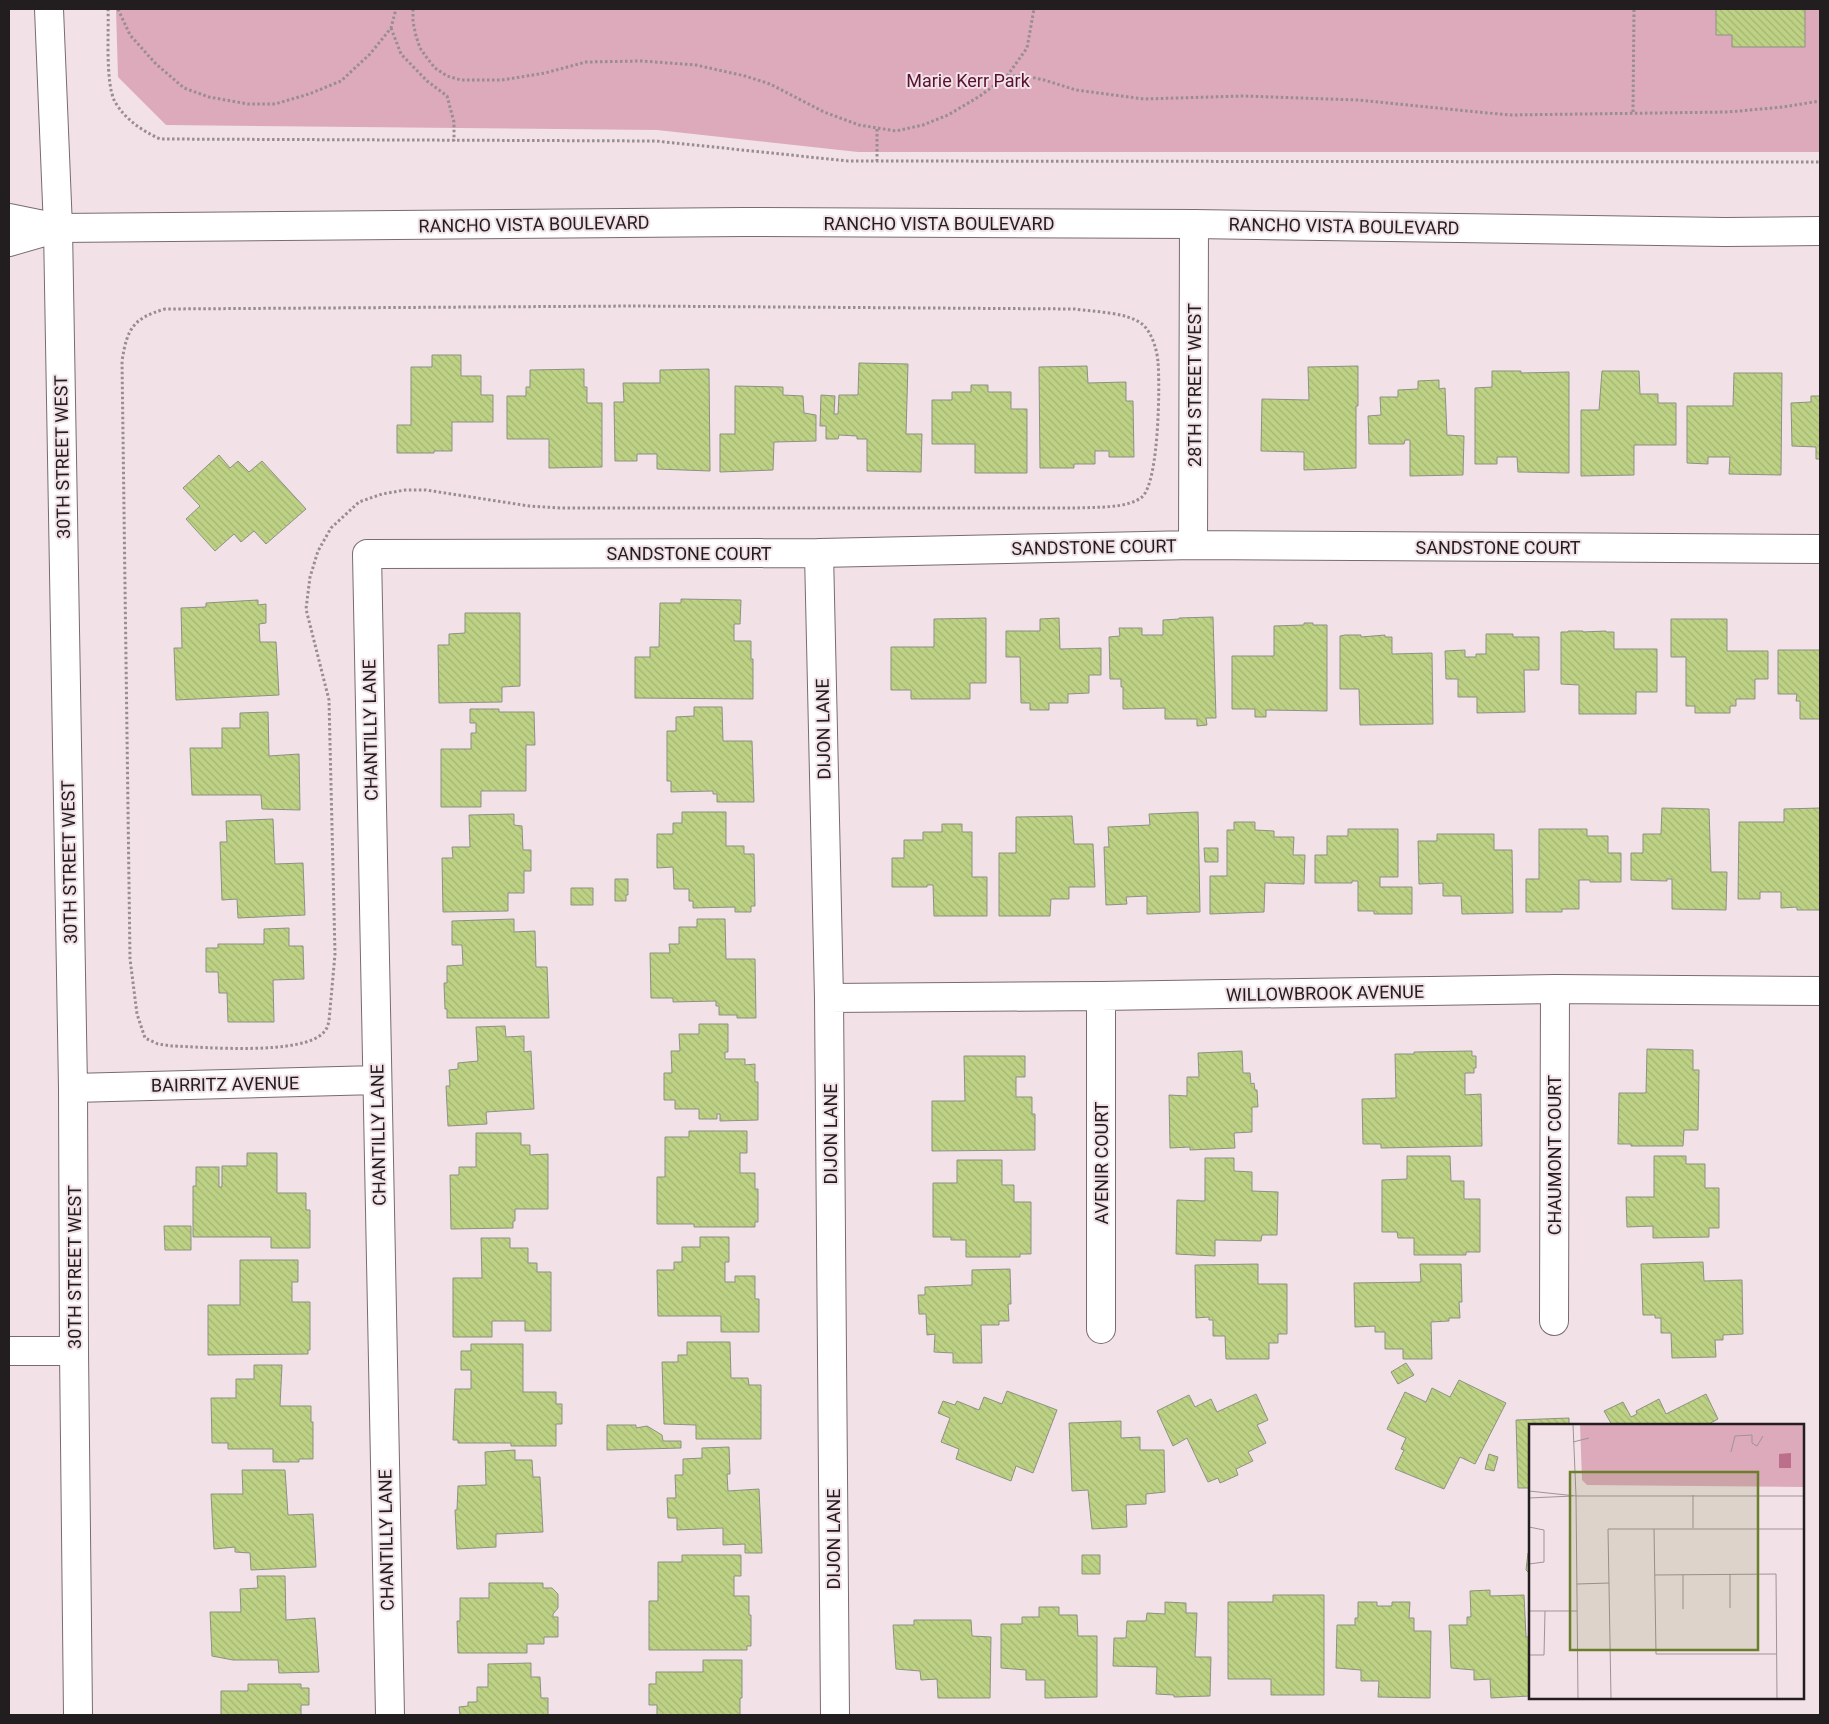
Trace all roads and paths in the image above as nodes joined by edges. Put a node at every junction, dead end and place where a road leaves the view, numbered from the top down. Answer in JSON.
{"nodes":[{"id":1,"x":49,"y":9,"type":"edge"},
{"id":2,"x":108,"y":9,"type":"edge"},
{"id":3,"x":118,"y":9,"type":"edge"},
{"id":4,"x":396,"y":9,"type":"edge"},
{"id":5,"x":413,"y":9,"type":"edge"},
{"id":6,"x":1034,"y":9,"type":"edge"},
{"id":7,"x":1634,"y":9,"type":"edge"},
{"id":8,"x":391,"y":28,"type":"junction"},
{"id":9,"x":1007,"y":76,"type":"junction"},
{"id":10,"x":1820,"y":101,"type":"edge"},
{"id":11,"x":1633,"y":112,"type":"junction"},
{"id":12,"x":877,"y":129,"type":"junction"},
{"id":13,"x":454,"y":141,"type":"junction"},
{"id":14,"x":877,"y":161,"type":"junction"},
{"id":15,"x":1820,"y":162,"type":"edge"},
{"id":16,"x":9,"y":218,"type":"edge"},
{"id":17,"x":1194,"y":224,"type":"junction"},
{"id":18,"x":58,"y":228,"type":"junction"},
{"id":19,"x":1820,"y":231,"type":"edge"},
{"id":20,"x":9,"y":242,"type":"edge"},
{"id":21,"x":1193,"y":545,"type":"junction"},
{"id":22,"x":1820,"y":549,"type":"edge"},
{"id":23,"x":820,"y":552,"type":"junction"},
{"id":24,"x":367,"y":554,"type":"joint"},
{"id":25,"x":1554,"y":989,"type":"junction"},
{"id":26,"x":1820,"y":991,"type":"edge"},
{"id":27,"x":1101,"y":996,"type":"junction"},
{"id":28,"x":829,"y":998,"type":"junction"},
{"id":29,"x":377,"y":1080,"type":"junction"},
{"id":30,"x":73,"y":1088,"type":"junction"},
{"id":31,"x":1554,"y":1321,"type":"dead end"},
{"id":32,"x":1101,"y":1329,"type":"dead end"},
{"id":33,"x":9,"y":1351,"type":"edge"},
{"id":34,"x":74,"y":1351,"type":"junction"},
{"id":35,"x":78,"y":1715,"type":"edge"},
{"id":36,"x":390,"y":1715,"type":"edge"},
{"id":37,"x":835,"y":1715,"type":"edge"}],
"edges":[{"from":1,"to":18,"type":"street","name":"30TH STREET WEST"},
{"from":2,"to":13,"type":"path"},
{"from":3,"to":8,"type":"path"},
{"from":4,"to":8,"type":"path"},
{"from":5,"to":12,"type":"path"},
{"from":6,"to":9,"type":"path"},
{"from":7,"to":11,"type":"path"},
{"from":8,"to":13,"type":"path"},
{"from":9,"to":11,"type":"path"},
{"from":9,"to":12,"type":"path"},
{"from":10,"to":11,"type":"path"},
{"from":12,"to":14,"type":"path"},
{"from":13,"to":14,"type":"path"},
{"from":14,"to":15,"type":"path"},
{"from":16,"to":18,"type":"street","name":"RANCHO VISTA BOULEVARD"},
{"from":17,"to":18,"type":"street","name":"RANCHO VISTA BOULEVARD"},
{"from":17,"to":19,"type":"street","name":"RANCHO VISTA BOULEVARD"},
{"from":17,"to":21,"type":"street","name":"28TH STREET WEST"},
{"from":18,"to":20,"type":"street","name":"RANCHO VISTA BOULEVARD"},
{"from":18,"to":30,"type":"street","name":"30TH STREET WEST"},
{"from":21,"to":22,"type":"street","name":"SANDSTONE COURT"},
{"from":21,"to":23,"type":"street","name":"SANDSTONE COURT"},
{"from":23,"to":24,"type":"street","name":"SANDSTONE COURT"},
{"from":23,"to":28,"type":"street","name":"DIJON LANE"},
{"from":24,"to":29,"type":"street","name":"CHANTILLY LANE"},
{"from":25,"to":26,"type":"street","name":"WILLOWBROOK AVENUE"},
{"from":25,"to":27,"type":"street","name":"WILLOWBROOK AVENUE"},
{"from":25,"to":31,"type":"street","name":"CHAUMONT COURT"},
{"from":27,"to":28,"type":"street","name":"WILLOWBROOK AVENUE"},
{"from":27,"to":32,"type":"street","name":"AVENIR COURT"},
{"from":28,"to":37,"type":"street","name":"DIJON LANE"},
{"from":29,"to":30,"type":"street","name":"BAIRRITZ AVENUE"},
{"from":29,"to":36,"type":"street","name":"CHANTILLY LANE"},
{"from":30,"to":34,"type":"street","name":"30TH STREET WEST"},
{"from":33,"to":34,"type":"street"},
{"from":34,"to":35,"type":"street","name":"30TH STREET WEST"}]}
